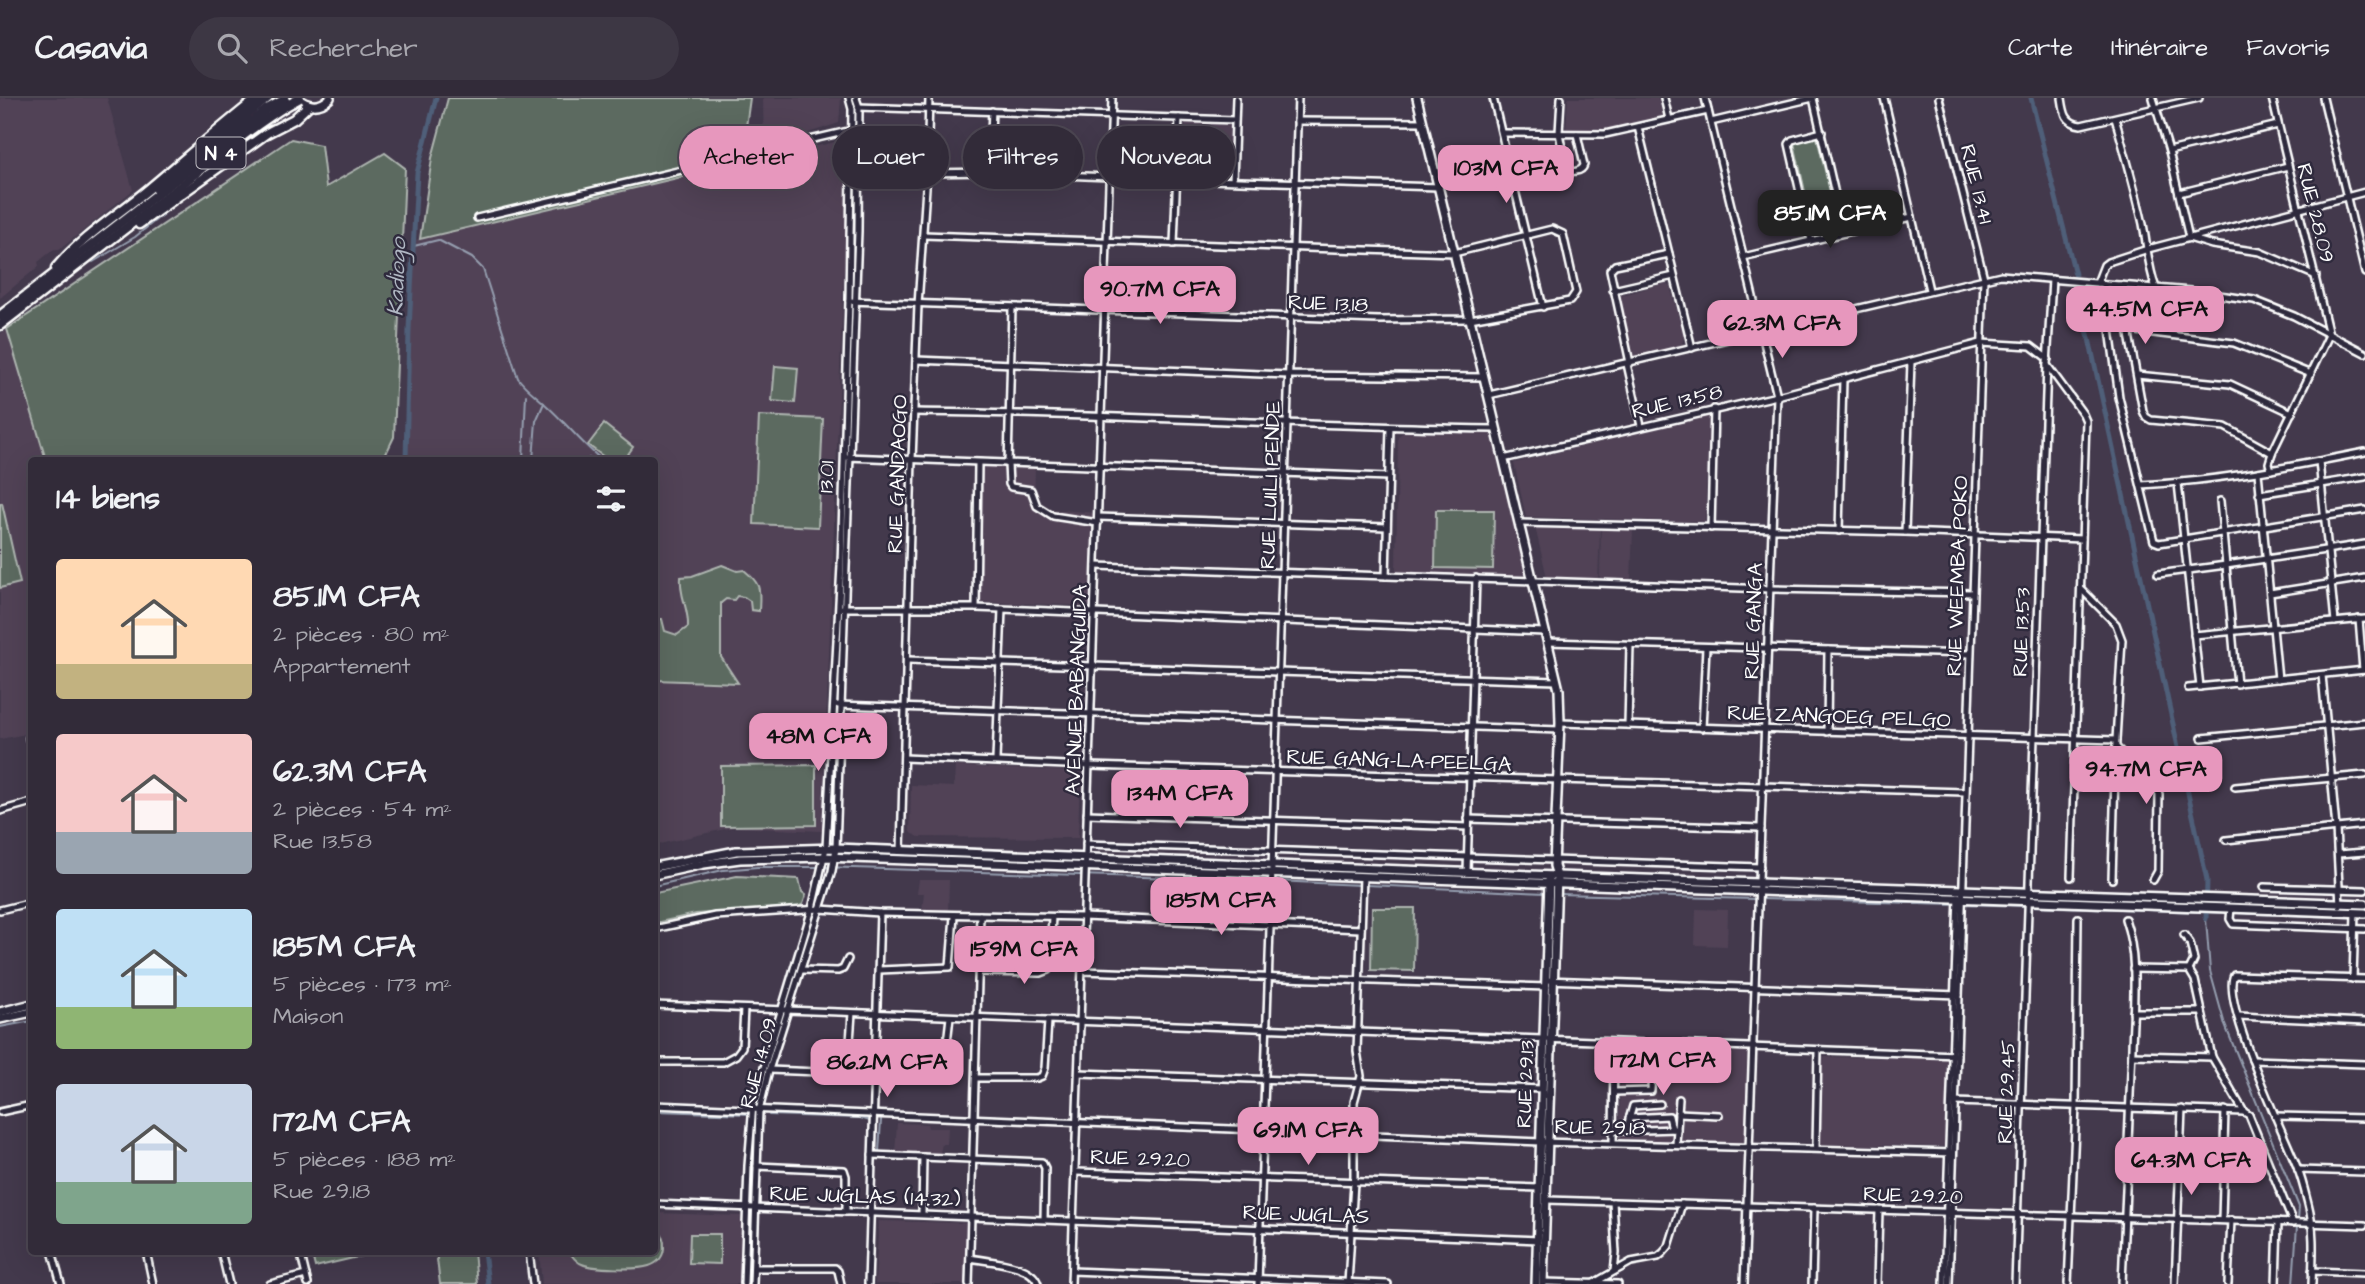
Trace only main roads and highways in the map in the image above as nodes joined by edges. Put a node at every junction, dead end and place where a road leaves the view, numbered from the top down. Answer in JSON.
{"nodes":[{"id":1,"x":258,"y":98,"type":"edge"},
{"id":2,"x":268,"y":98,"type":"edge"},
{"id":3,"x":330,"y":98,"type":"edge"},
{"id":4,"x":1417,"y":98,"type":"edge"},
{"id":5,"x":294,"y":99,"type":"edge"},
{"id":6,"x":309,"y":105,"type":"junction"},
{"id":7,"x":109,"y":237,"type":"junction"},
{"id":8,"x":48,"y":279,"type":"junction"},
{"id":9,"x":0,"y":316,"type":"edge"},
{"id":10,"x":0,"y":325,"type":"edge"},
{"id":11,"x":1085,"y":863,"type":"junction"},
{"id":12,"x":658,"y":866,"type":"edge"},
{"id":13,"x":1273,"y":869,"type":"junction"},
{"id":14,"x":658,"y":875,"type":"edge"},
{"id":15,"x":1553,"y":880,"type":"junction"},
{"id":16,"x":2220,"y":903,"type":"junction"},
{"id":17,"x":2365,"y":904,"type":"edge"},
{"id":18,"x":2340,"y":907,"type":"junction"},
{"id":19,"x":2365,"y":913,"type":"edge"},
{"id":20,"x":28,"y":1005,"type":"edge"},
{"id":21,"x":0,"y":1012,"type":"edge"},
{"id":22,"x":28,"y":1013,"type":"edge"},
{"id":23,"x":0,"y":1019,"type":"edge"},
{"id":24,"x":1548,"y":1041,"type":"junction"},
{"id":25,"x":1544,"y":1142,"type":"junction"},
{"id":26,"x":1540,"y":1283,"type":"edge"}],
"edges":[{"from":1,"to":8,"type":"highway"},
{"from":2,"to":7,"type":"highway"},
{"from":3,"to":6,"type":"main road"},
{"from":4,"to":15,"type":"main road"},
{"from":5,"to":6,"type":"main road"},
{"from":5,"to":7,"type":"highway","number":"N 4"},
{"from":6,"to":7,"type":"highway"},
{"from":7,"to":8,"type":"highway","number":"N 4"},
{"from":7,"to":10,"type":"highway","number":"N 4"},
{"from":8,"to":9,"type":"highway","number":"N 4"},
{"from":11,"to":12,"type":"main road"},
{"from":11,"to":13,"type":"main road"},
{"from":11,"to":14,"type":"main road"},
{"from":13,"to":15,"type":"main road"},
{"from":13,"to":15,"type":"main road"},
{"from":15,"to":16,"type":"main road"},
{"from":15,"to":24,"type":"main road"},
{"from":16,"to":18,"type":"main road"},
{"from":16,"to":18,"type":"main road"},
{"from":17,"to":18,"type":"main road"},
{"from":18,"to":19,"type":"main road"},
{"from":20,"to":21,"type":"main road"},
{"from":22,"to":23,"type":"main road"},
{"from":24,"to":25,"type":"main road"},
{"from":24,"to":25,"type":"main road","name":"RUE 29.13"},
{"from":25,"to":26,"type":"main road","name":"RUE 29.13"},
{"from":25,"to":26,"type":"main road"}]}
